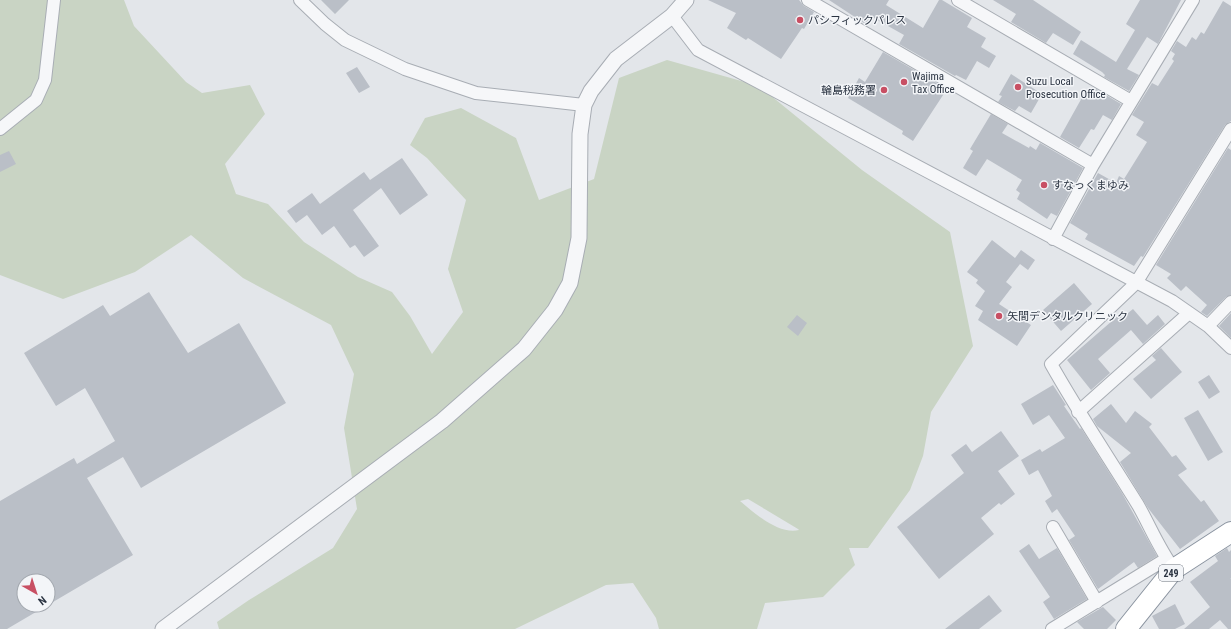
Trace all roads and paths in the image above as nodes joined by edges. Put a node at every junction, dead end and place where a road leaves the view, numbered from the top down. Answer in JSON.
{"nodes":[{"id":1,"x":54,"y":0,"type":"edge"},
{"id":2,"x":300,"y":0,"type":"edge"},
{"id":3,"x":686,"y":0,"type":"edge"},
{"id":4,"x":808,"y":0,"type":"edge"},
{"id":5,"x":958,"y":0,"type":"edge"},
{"id":6,"x":1193,"y":0,"type":"edge"},
{"id":7,"x":672,"y":16,"type":"junction"},
{"id":8,"x":1131,"y":101,"type":"junction"},
{"id":9,"x":584,"y":104,"type":"junction"},
{"id":10,"x":0,"y":129,"type":"edge"},
{"id":11,"x":1231,"y":130,"type":"edge"},
{"id":12,"x":1093,"y":164,"type":"junction"},
{"id":13,"x":1053,"y":239,"type":"junction"},
{"id":14,"x":1136,"y":283,"type":"junction"},
{"id":15,"x":1231,"y":302,"type":"edge"},
{"id":16,"x":1189,"y":314,"type":"junction"},
{"id":17,"x":1208,"y":326,"type":"junction"},
{"id":18,"x":1231,"y":348,"type":"edge"},
{"id":19,"x":1078,"y":412,"type":"junction"},
{"id":20,"x":1053,"y":527,"type":"dead end"},
{"id":21,"x":1231,"y":532,"type":"edge"},
{"id":22,"x":1170,"y":564,"type":"junction"},
{"id":23,"x":1097,"y":602,"type":"junction"},
{"id":24,"x":163,"y":629,"type":"edge"},
{"id":25,"x":1052,"y":629,"type":"edge"},
{"id":26,"x":1126,"y":629,"type":"edge"}],
"edges":[{"from":1,"to":10,"type":"street"},
{"from":2,"to":9,"type":"street"},
{"from":3,"to":7,"type":"street"},
{"from":4,"to":12,"type":"street"},
{"from":5,"to":8,"type":"street"},
{"from":6,"to":8,"type":"street"},
{"from":7,"to":9,"type":"street"},
{"from":7,"to":13,"type":"street"},
{"from":8,"to":12,"type":"street"},
{"from":9,"to":24,"type":"street"},
{"from":11,"to":14,"type":"street"},
{"from":12,"to":13,"type":"street"},
{"from":13,"to":14,"type":"street"},
{"from":14,"to":16,"type":"street"},
{"from":14,"to":19,"type":"street"},
{"from":15,"to":17,"type":"street"},
{"from":16,"to":17,"type":"street"},
{"from":16,"to":19,"type":"street"},
{"from":17,"to":18,"type":"street"},
{"from":19,"to":22,"type":"street"},
{"from":20,"to":23,"type":"street"},
{"from":21,"to":22,"type":"highway","number":"249"},
{"from":22,"to":23,"type":"street"},
{"from":22,"to":26,"type":"highway","number":"249"},
{"from":23,"to":25,"type":"street"}]}
